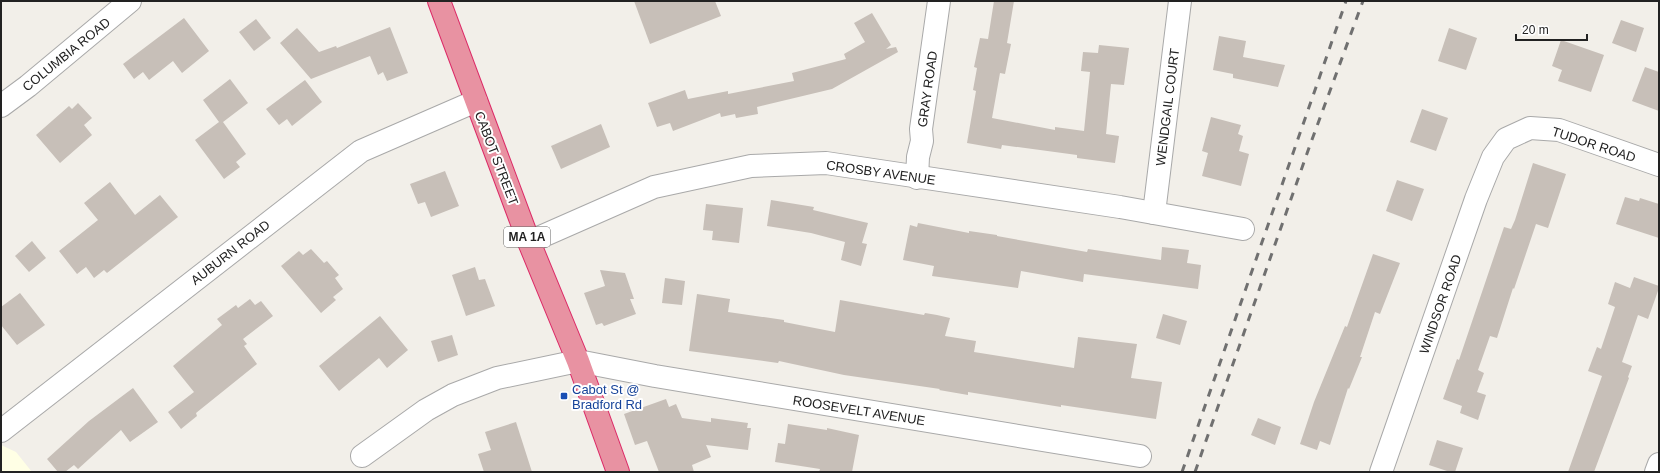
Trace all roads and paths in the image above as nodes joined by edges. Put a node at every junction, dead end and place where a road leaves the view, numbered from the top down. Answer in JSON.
{"nodes":[{"id":1,"x":130,"y":1,"type":"edge"},
{"id":2,"x":439,"y":1,"type":"edge"},
{"id":3,"x":939,"y":1,"type":"edge"},
{"id":4,"x":1180,"y":1,"type":"edge"},
{"id":5,"x":476,"y":101,"type":"junction"},
{"id":6,"x":1,"y":106,"type":"edge"},
{"id":7,"x":1506,"y":139,"type":"joint"},
{"id":8,"x":1659,"y":165,"type":"edge"},
{"id":9,"x":917,"y":178,"type":"junction"},
{"id":10,"x":1154,"y":213,"type":"junction"},
{"id":11,"x":1243,"y":229,"type":"dead end"},
{"id":12,"x":529,"y":242,"type":"junction"},
{"id":13,"x":578,"y":361,"type":"junction"},
{"id":14,"x":1,"y":431,"type":"edge"},
{"id":15,"x":362,"y":456,"type":"dead end"},
{"id":16,"x":1140,"y":456,"type":"dead end"},
{"id":17,"x":1659,"y":464,"type":"edge"},
{"id":18,"x":618,"y":472,"type":"edge"},
{"id":19,"x":1381,"y":472,"type":"edge"},
{"id":20,"x":1656,"y":472,"type":"edge"}],
"edges":[{"from":1,"to":6,"type":"street","name":"COLUMBIA ROAD"},
{"from":2,"to":5,"type":"highway","name":"CABOT STREET","number":"MA 1A"},
{"from":3,"to":9,"type":"street","name":"GRAY ROAD"},
{"from":4,"to":10,"type":"street","name":"WENDGAIL COURT"},
{"from":5,"to":12,"type":"highway","name":"CABOT STREET","number":"MA 1A"},
{"from":5,"to":14,"type":"street","name":"AUBURN ROAD"},
{"from":7,"to":8,"type":"street","name":"TUDOR ROAD"},
{"from":7,"to":19,"type":"street","name":"WINDSOR ROAD"},
{"from":9,"to":10,"type":"street","name":"CROSBY AVENUE"},
{"from":9,"to":12,"type":"street","name":"CROSBY AVENUE"},
{"from":10,"to":11,"type":"street","name":"CROSBY AVENUE"},
{"from":12,"to":13,"type":"highway","name":"CABOT STREET","number":"MA 1A"},
{"from":13,"to":15,"type":"street"},
{"from":13,"to":16,"type":"street","name":"ROOSEVELT AVENUE"},
{"from":13,"to":18,"type":"highway","name":"CABOT STREET","number":"MA 1A"},
{"from":17,"to":20,"type":"street"}]}
